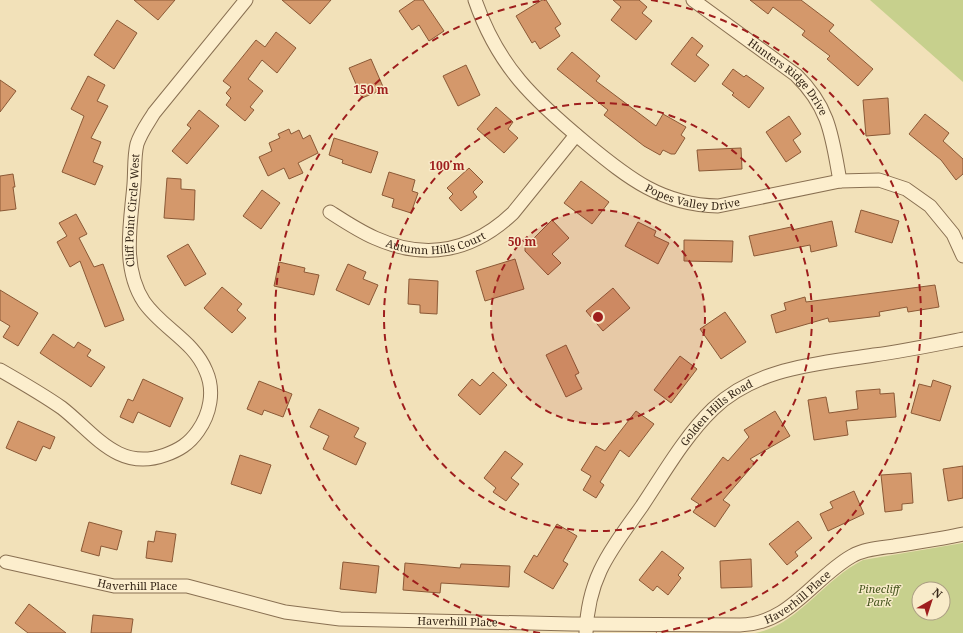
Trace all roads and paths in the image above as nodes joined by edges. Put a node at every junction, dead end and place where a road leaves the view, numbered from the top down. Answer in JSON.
{"nodes":[{"id":1,"x":246,"y":0,"type":"edge"},
{"id":2,"x":475,"y":0,"type":"edge"},
{"id":3,"x":693,"y":0,"type":"edge"},
{"id":4,"x":576,"y":135,"type":"junction"},
{"id":5,"x":840,"y":181,"type":"junction"},
{"id":6,"x":330,"y":212,"type":"dead end"},
{"id":7,"x":963,"y":256,"type":"edge"},
{"id":8,"x":963,"y":340,"type":"edge"},
{"id":9,"x":0,"y":370,"type":"edge"},
{"id":10,"x":963,"y":534,"type":"edge"},
{"id":11,"x":6,"y":562,"type":"dead end"},
{"id":12,"x":586,"y":629,"type":"edge"}],
"edges":[{"from":1,"to":9,"type":"street","name":"Cliff Point Circle West"},
{"from":2,"to":4,"type":"street","name":"Popes Valley Drive"},
{"from":3,"to":5,"type":"street","name":"Hunters Ridge Drive"},
{"from":4,"to":5,"type":"street","name":"Popes Valley Drive"},
{"from":4,"to":6,"type":"street","name":"Autumn Hills Court"},
{"from":5,"to":7,"type":"street","name":"Popes Valley Drive"},
{"from":8,"to":12,"type":"street","name":"Golden Hills Road"},
{"from":10,"to":12,"type":"street","name":"Haverhill Place"},
{"from":11,"to":12,"type":"street","name":"Haverhill Place"}]}
